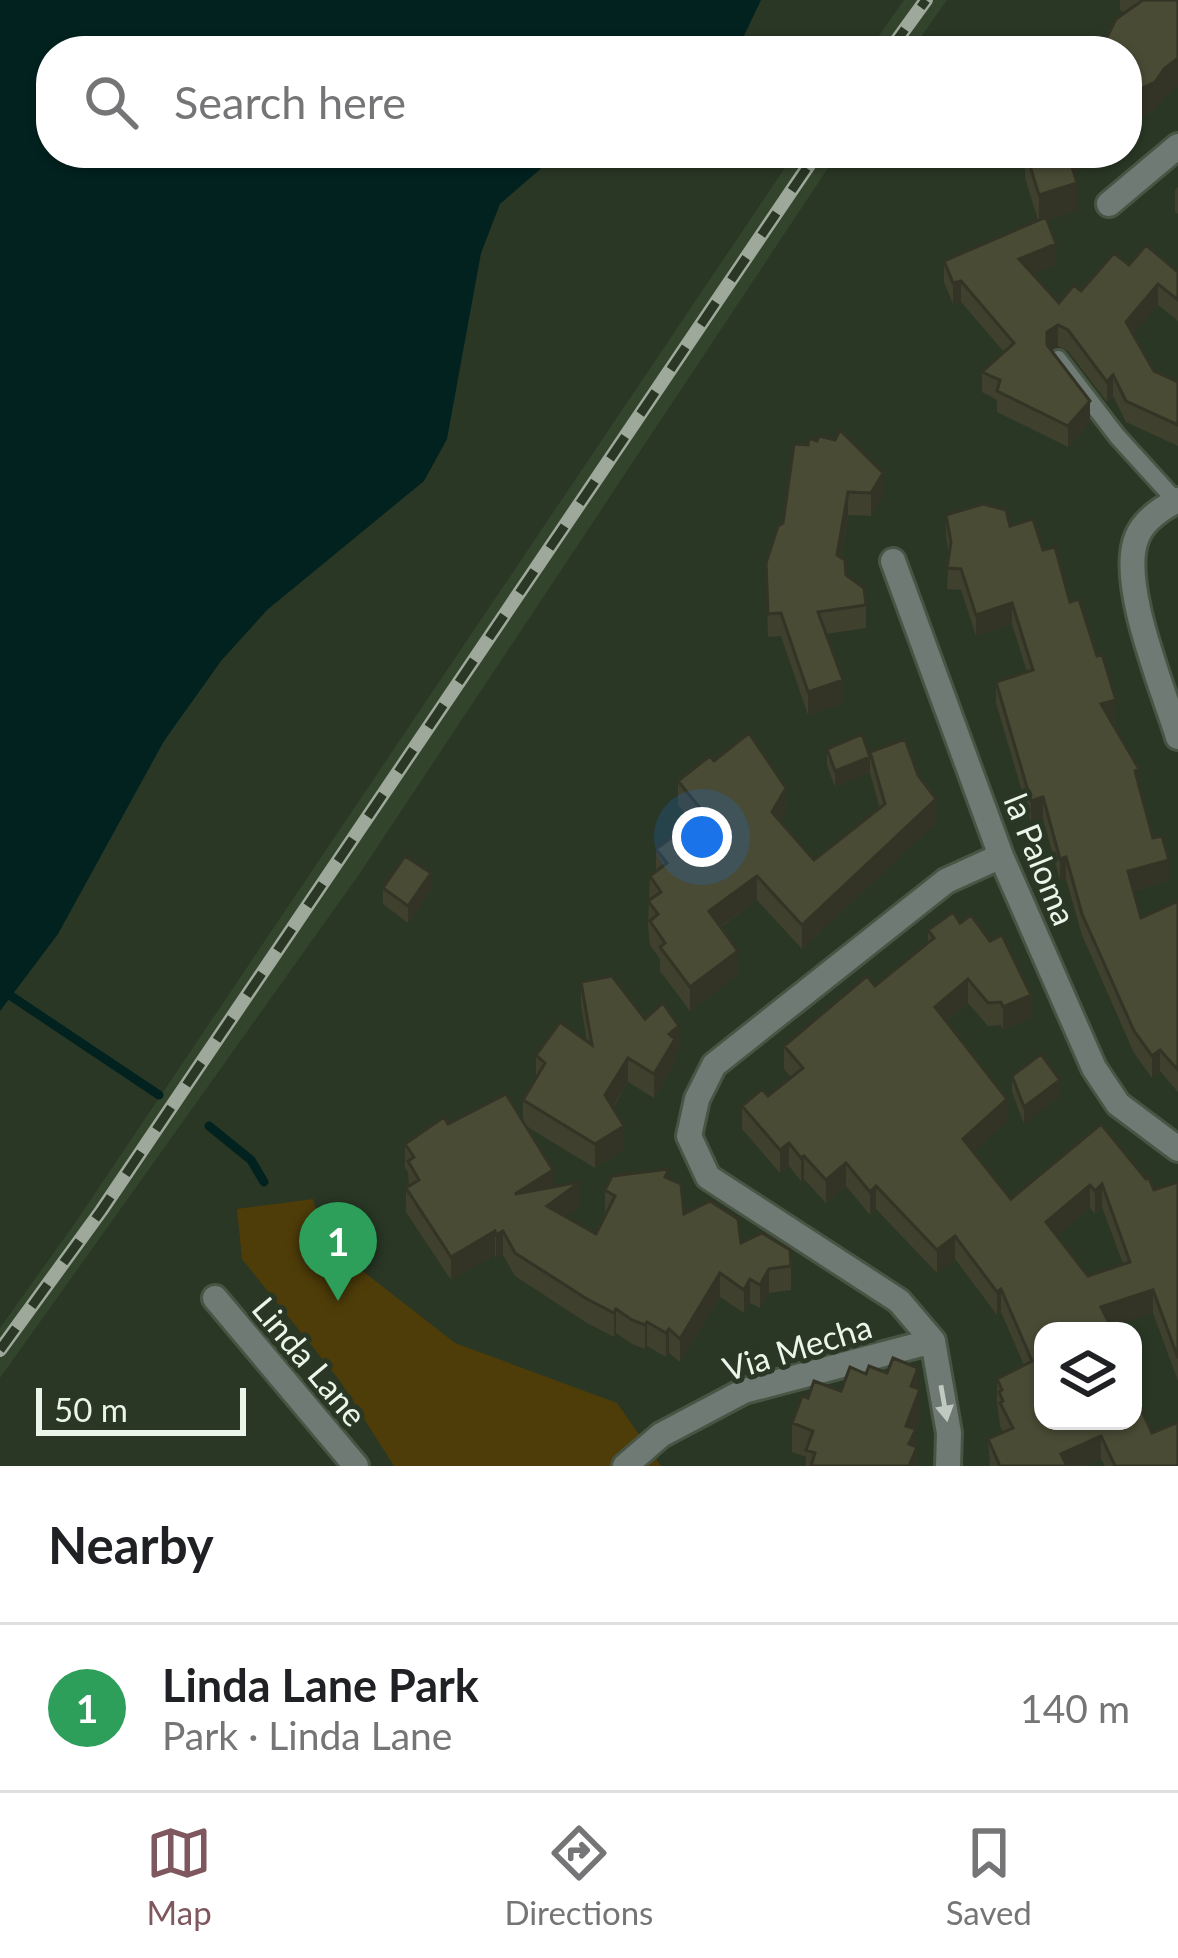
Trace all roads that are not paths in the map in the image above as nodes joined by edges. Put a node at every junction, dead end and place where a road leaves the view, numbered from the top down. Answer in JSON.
{"nodes":[{"id":1,"x":1178,"y":146,"type":"edge"},
{"id":2,"x":1109,"y":204,"type":"dead end"},
{"id":3,"x":1058,"y":359,"type":"edge"},
{"id":4,"x":1177,"y":500,"type":"edge"},
{"id":5,"x":893,"y":561,"type":"dead end"},
{"id":6,"x":1178,"y":737,"type":"edge"},
{"id":7,"x":1001,"y":856,"type":"junction"},
{"id":8,"x":1178,"y":1149,"type":"edge"},
{"id":9,"x":215,"y":1298,"type":"dead end"},
{"id":10,"x":933,"y":1341,"type":"junction"},
{"id":11,"x":356,"y":1466,"type":"edge"},
{"id":12,"x":625,"y":1466,"type":"edge"},
{"id":13,"x":948,"y":1466,"type":"edge"}],
"edges":[{"from":1,"to":2,"type":"street"},
{"from":3,"to":4,"type":"lane"},
{"from":4,"to":6,"type":"street"},
{"from":5,"to":7,"type":"street","name":"la Paloma"},
{"from":7,"to":8,"type":"street","name":"la Paloma"},
{"from":7,"to":10,"type":"street"},
{"from":9,"to":11,"type":"street","name":"Linda Lane"},
{"from":10,"to":12,"type":"street","name":"Via Mecha"},
{"from":10,"to":13,"type":"street","one_way":true}]}
